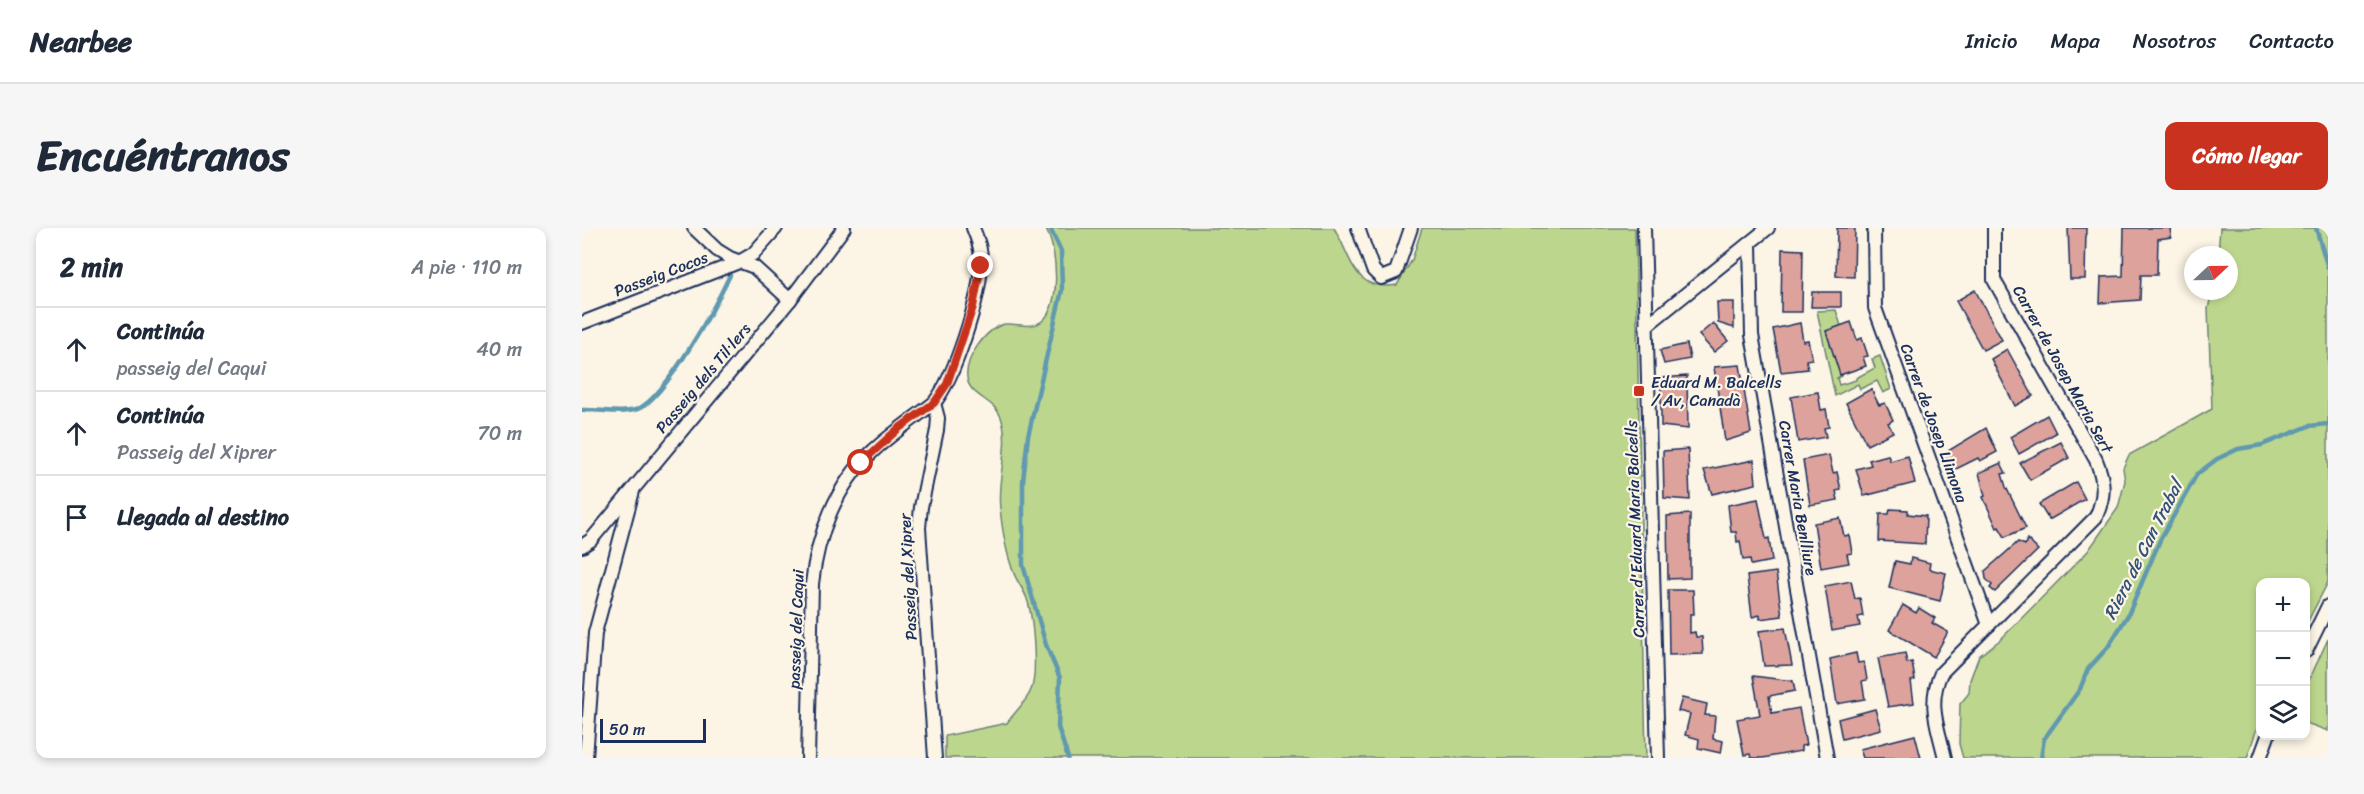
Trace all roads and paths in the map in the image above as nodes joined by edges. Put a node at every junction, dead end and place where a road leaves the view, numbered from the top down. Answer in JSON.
{"nodes":[{"id":1,"x":694,"y":228,"type":"edge"},
{"id":2,"x":776,"y":228,"type":"edge"},
{"id":3,"x":844,"y":228,"type":"edge"},
{"id":4,"x":973,"y":228,"type":"edge"},
{"id":5,"x":1358,"y":228,"type":"edge"},
{"id":6,"x":1411,"y":228,"type":"edge"},
{"id":7,"x":1644,"y":228,"type":"edge"},
{"id":8,"x":1768,"y":228,"type":"edge"},
{"id":9,"x":1874,"y":228,"type":"edge"},
{"id":10,"x":1994,"y":228,"type":"edge"},
{"id":11,"x":1750,"y":243,"type":"junction"},
{"id":12,"x":740,"y":262,"type":"junction"},
{"id":13,"x":790,"y":300,"type":"junction"},
{"id":14,"x":582,"y":323,"type":"edge"},
{"id":15,"x":1646,"y":326,"type":"junction"},
{"id":16,"x":934,"y":403,"type":"junction"},
{"id":17,"x":634,"y":487,"type":"junction"},
{"id":18,"x":582,"y":546,"type":"edge"},
{"id":19,"x":2328,"y":606,"type":"edge"},
{"id":20,"x":1989,"y":625,"type":"junction"},
{"id":21,"x":2310,"y":643,"type":"edge"},
{"id":22,"x":2266,"y":740,"type":"edge"},
{"id":23,"x":586,"y":758,"type":"edge"},
{"id":24,"x":808,"y":758,"type":"edge"},
{"id":25,"x":935,"y":758,"type":"edge"},
{"id":26,"x":1658,"y":758,"type":"edge"},
{"id":27,"x":1827,"y":758,"type":"edge"},
{"id":28,"x":1945,"y":758,"type":"edge"},
{"id":29,"x":2260,"y":758,"type":"edge"}],
"edges":[{"from":1,"to":12,"type":"street"},
{"from":2,"to":12,"type":"street","name":"Passeig Cocos"},
{"from":3,"to":13,"type":"street","name":"Passeig dels Til·lers"},
{"from":4,"to":16,"type":"street"},
{"from":5,"to":6,"type":"street"},
{"from":7,"to":15,"type":"street","name":"Carrer d'Eduard Maria Balcells"},
{"from":8,"to":11,"type":"street"},
{"from":9,"to":20,"type":"street","name":"Carrer de Josep Llimona"},
{"from":10,"to":20,"type":"street","name":"Carrer de Josep Maria Sert"},
{"from":11,"to":15,"type":"street"},
{"from":11,"to":27,"type":"street","name":"Carrer Maria Benlliure"},
{"from":12,"to":13,"type":"street"},
{"from":12,"to":14,"type":"street","name":"Passeig Cocos"},
{"from":13,"to":17,"type":"street","name":"Passeig dels Til·lers"},
{"from":15,"to":26,"type":"street","name":"Carrer d'Eduard Maria Balcells"},
{"from":16,"to":24,"type":"street","name":"passeig del Caqui"},
{"from":16,"to":25,"type":"street","name":"Passeig del Xiprer"},
{"from":17,"to":18,"type":"street","name":"Passeig dels Til·lers"},
{"from":17,"to":23,"type":"street"},
{"from":19,"to":21,"type":"street"},
{"from":20,"to":28,"type":"street","name":"Carrer de Josep Maria Sert"},
{"from":22,"to":29,"type":"street"}]}
